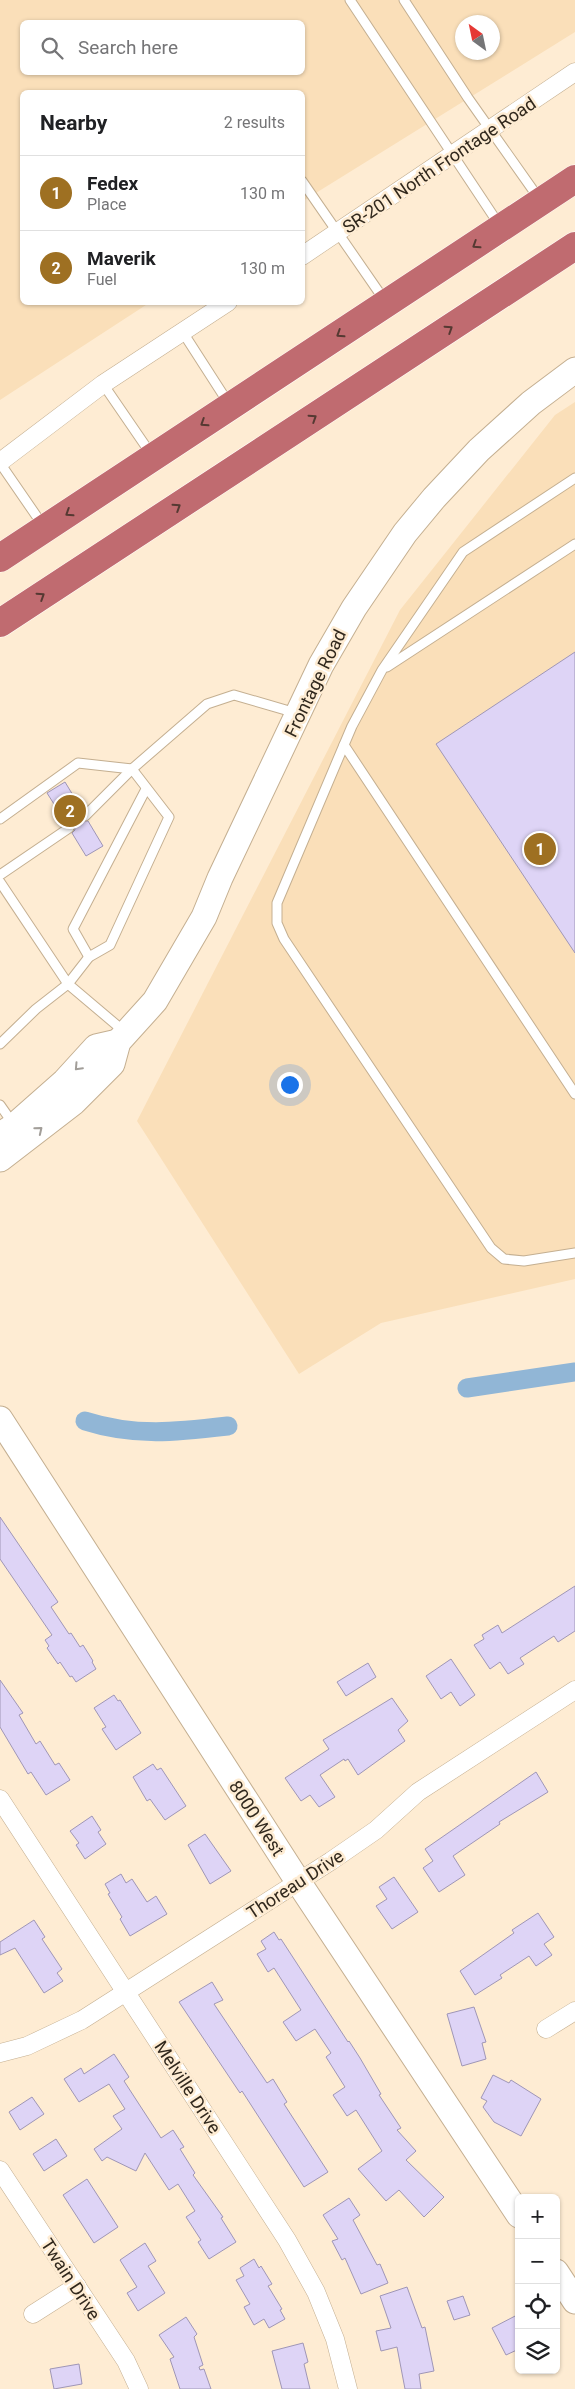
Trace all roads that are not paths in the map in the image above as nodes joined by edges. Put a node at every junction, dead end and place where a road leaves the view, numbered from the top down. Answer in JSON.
{"nodes":[{"id":1,"x":350,"y":0,"type":"edge"},
{"id":2,"x":404,"y":0,"type":"edge"},
{"id":3,"x":575,"y":72,"type":"edge"},
{"id":4,"x":491,"y":130,"type":"junction"},
{"id":5,"x":452,"y":155,"type":"junction"},
{"id":6,"x":575,"y":179,"type":"edge"},
{"id":7,"x":305,"y":186,"type":"edge"},
{"id":8,"x":542,"y":202,"type":"junction"},
{"id":9,"x":502,"y":228,"type":"junction"},
{"id":10,"x":338,"y":234,"type":"junction"},
{"id":11,"x":575,"y":246,"type":"edge"},
{"id":12,"x":305,"y":254,"type":"edge"},
{"id":13,"x":387,"y":303,"type":"junction"},
{"id":14,"x":223,"y":305,"type":"edge"},
{"id":15,"x":182,"y":331,"type":"junction"},
{"id":16,"x":575,"y":370,"type":"edge"},
{"id":17,"x":103,"y":384,"type":"junction"},
{"id":18,"x":230,"y":406,"type":"junction"},
{"id":19,"x":154,"y":457,"type":"junction"},
{"id":20,"x":0,"y":462,"type":"edge"},
{"id":21,"x":575,"y":478,"type":"edge"},
{"id":22,"x":45,"y":528,"type":"junction"},
{"id":23,"x":575,"y":544,"type":"edge"},
{"id":24,"x":0,"y":558,"type":"edge"},
{"id":25,"x":0,"y":623,"type":"edge"},
{"id":26,"x":382,"y":670,"type":"junction"},
{"id":27,"x":299,"y":714,"type":"junction"},
{"id":28,"x":344,"y":745,"type":"junction"},
{"id":29,"x":132,"y":769,"type":"junction"},
{"id":30,"x":146,"y":789,"type":"junction"},
{"id":31,"x":85,"y":816,"type":"dead end"},
{"id":32,"x":0,"y":819,"type":"edge"},
{"id":33,"x":69,"y":828,"type":"dead end"},
{"id":34,"x":0,"y":875,"type":"edge"},
{"id":35,"x":0,"y":882,"type":"edge"},
{"id":36,"x":89,"y":957,"type":"junction"},
{"id":37,"x":68,"y":984,"type":"junction"},
{"id":38,"x":122,"y":1037,"type":"junction"},
{"id":39,"x":0,"y":1044,"type":"edge"},
{"id":40,"x":572,"y":1082,"type":"edge"},
{"id":41,"x":575,"y":1094,"type":"edge"},
{"id":42,"x":0,"y":1104,"type":"edge"},
{"id":43,"x":7,"y":1130,"type":"edge"},
{"id":44,"x":0,"y":1159,"type":"edge"},
{"id":45,"x":575,"y":1253,"type":"edge"},
{"id":46,"x":0,"y":1419,"type":"edge"},
{"id":47,"x":575,"y":1690,"type":"edge"},
{"id":48,"x":0,"y":1799,"type":"edge"},
{"id":49,"x":299,"y":1883,"type":"junction"},
{"id":50,"x":126,"y":1992,"type":"junction"},
{"id":51,"x":575,"y":2011,"type":"edge"},
{"id":52,"x":546,"y":2029,"type":"dead end"},
{"id":53,"x":0,"y":2053,"type":"edge"},
{"id":54,"x":0,"y":2170,"type":"edge"},
{"id":55,"x":515,"y":2209,"type":"edge"},
{"id":56,"x":560,"y":2278,"type":"edge"},
{"id":57,"x":76,"y":2286,"type":"junction"},
{"id":58,"x":575,"y":2301,"type":"edge"},
{"id":59,"x":33,"y":2314,"type":"dead end"},
{"id":60,"x":139,"y":2389,"type":"edge"},
{"id":61,"x":348,"y":2389,"type":"edge"}],
"edges":[{"from":1,"to":5,"type":"lane"},
{"from":2,"to":4,"type":"lane"},
{"from":3,"to":4,"type":"street","name":"SR-201 North Frontage Road"},
{"from":4,"to":5,"type":"street","name":"SR-201 North Frontage Road"},
{"from":4,"to":8,"type":"lane"},
{"from":5,"to":9,"type":"lane"},
{"from":5,"to":10,"type":"street","name":"SR-201 North Frontage Road"},
{"from":6,"to":8,"type":"highway"},
{"from":7,"to":10,"type":"lane"},
{"from":8,"to":9,"type":"highway"},
{"from":9,"to":13,"type":"highway","one_way":true},
{"from":10,"to":12,"type":"street","name":"SR-201 North Frontage Road"},
{"from":10,"to":13,"type":"lane"},
{"from":25,"to":11,"type":"highway","one_way":true},
{"from":13,"to":18,"type":"highway","one_way":true},
{"from":14,"to":15,"type":"street"},
{"from":15,"to":17,"type":"street"},
{"from":15,"to":18,"type":"lane"},
{"from":16,"to":27,"type":"street","name":"Frontage Road"},
{"from":17,"to":19,"type":"lane"},
{"from":17,"to":20,"type":"street"},
{"from":18,"to":19,"type":"highway","one_way":true},
{"from":19,"to":22,"type":"highway","one_way":true},
{"from":20,"to":22,"type":"lane"},
{"from":21,"to":26,"type":"lane"},
{"from":22,"to":24,"type":"highway"},
{"from":23,"to":26,"type":"lane"},
{"from":26,"to":28,"type":"lane"},
{"from":27,"to":29,"type":"lane"},
{"from":27,"to":38,"type":"street","name":"Frontage Road"},
{"from":28,"to":40,"type":"lane"},
{"from":28,"to":45,"type":"lane"},
{"from":29,"to":30,"type":"lane"},
{"from":29,"to":31,"type":"lane"},
{"from":29,"to":32,"type":"lane"},
{"from":30,"to":36,"type":"lane"},
{"from":30,"to":36,"type":"lane"},
{"from":33,"to":34,"type":"lane"},
{"from":35,"to":37,"type":"lane"},
{"from":36,"to":37,"type":"lane"},
{"from":37,"to":38,"type":"lane"},
{"from":37,"to":39,"type":"lane"},
{"from":38,"to":43,"type":"street","one_way":true},
{"from":44,"to":38,"type":"street","name":"Frontage Road","one_way":true},
{"from":40,"to":41,"type":"lane"},
{"from":42,"to":43,"type":"lane"},
{"from":46,"to":49,"type":"street","name":"8000 West"},
{"from":47,"to":49,"type":"street","name":"Thoreau Drive"},
{"from":48,"to":50,"type":"street","name":"Melville Drive"},
{"from":49,"to":50,"type":"street","name":"Thoreau Drive"},
{"from":49,"to":55,"type":"street","name":"8000 West"},
{"from":50,"to":53,"type":"street","name":"Thoreau Drive"},
{"from":50,"to":61,"type":"street","name":"Melville Drive"},
{"from":51,"to":52,"type":"street"},
{"from":54,"to":57,"type":"street","name":"Twain Drive"},
{"from":56,"to":58,"type":"street"},
{"from":57,"to":59,"type":"street"},
{"from":57,"to":60,"type":"street","name":"Twain Drive"}]}
